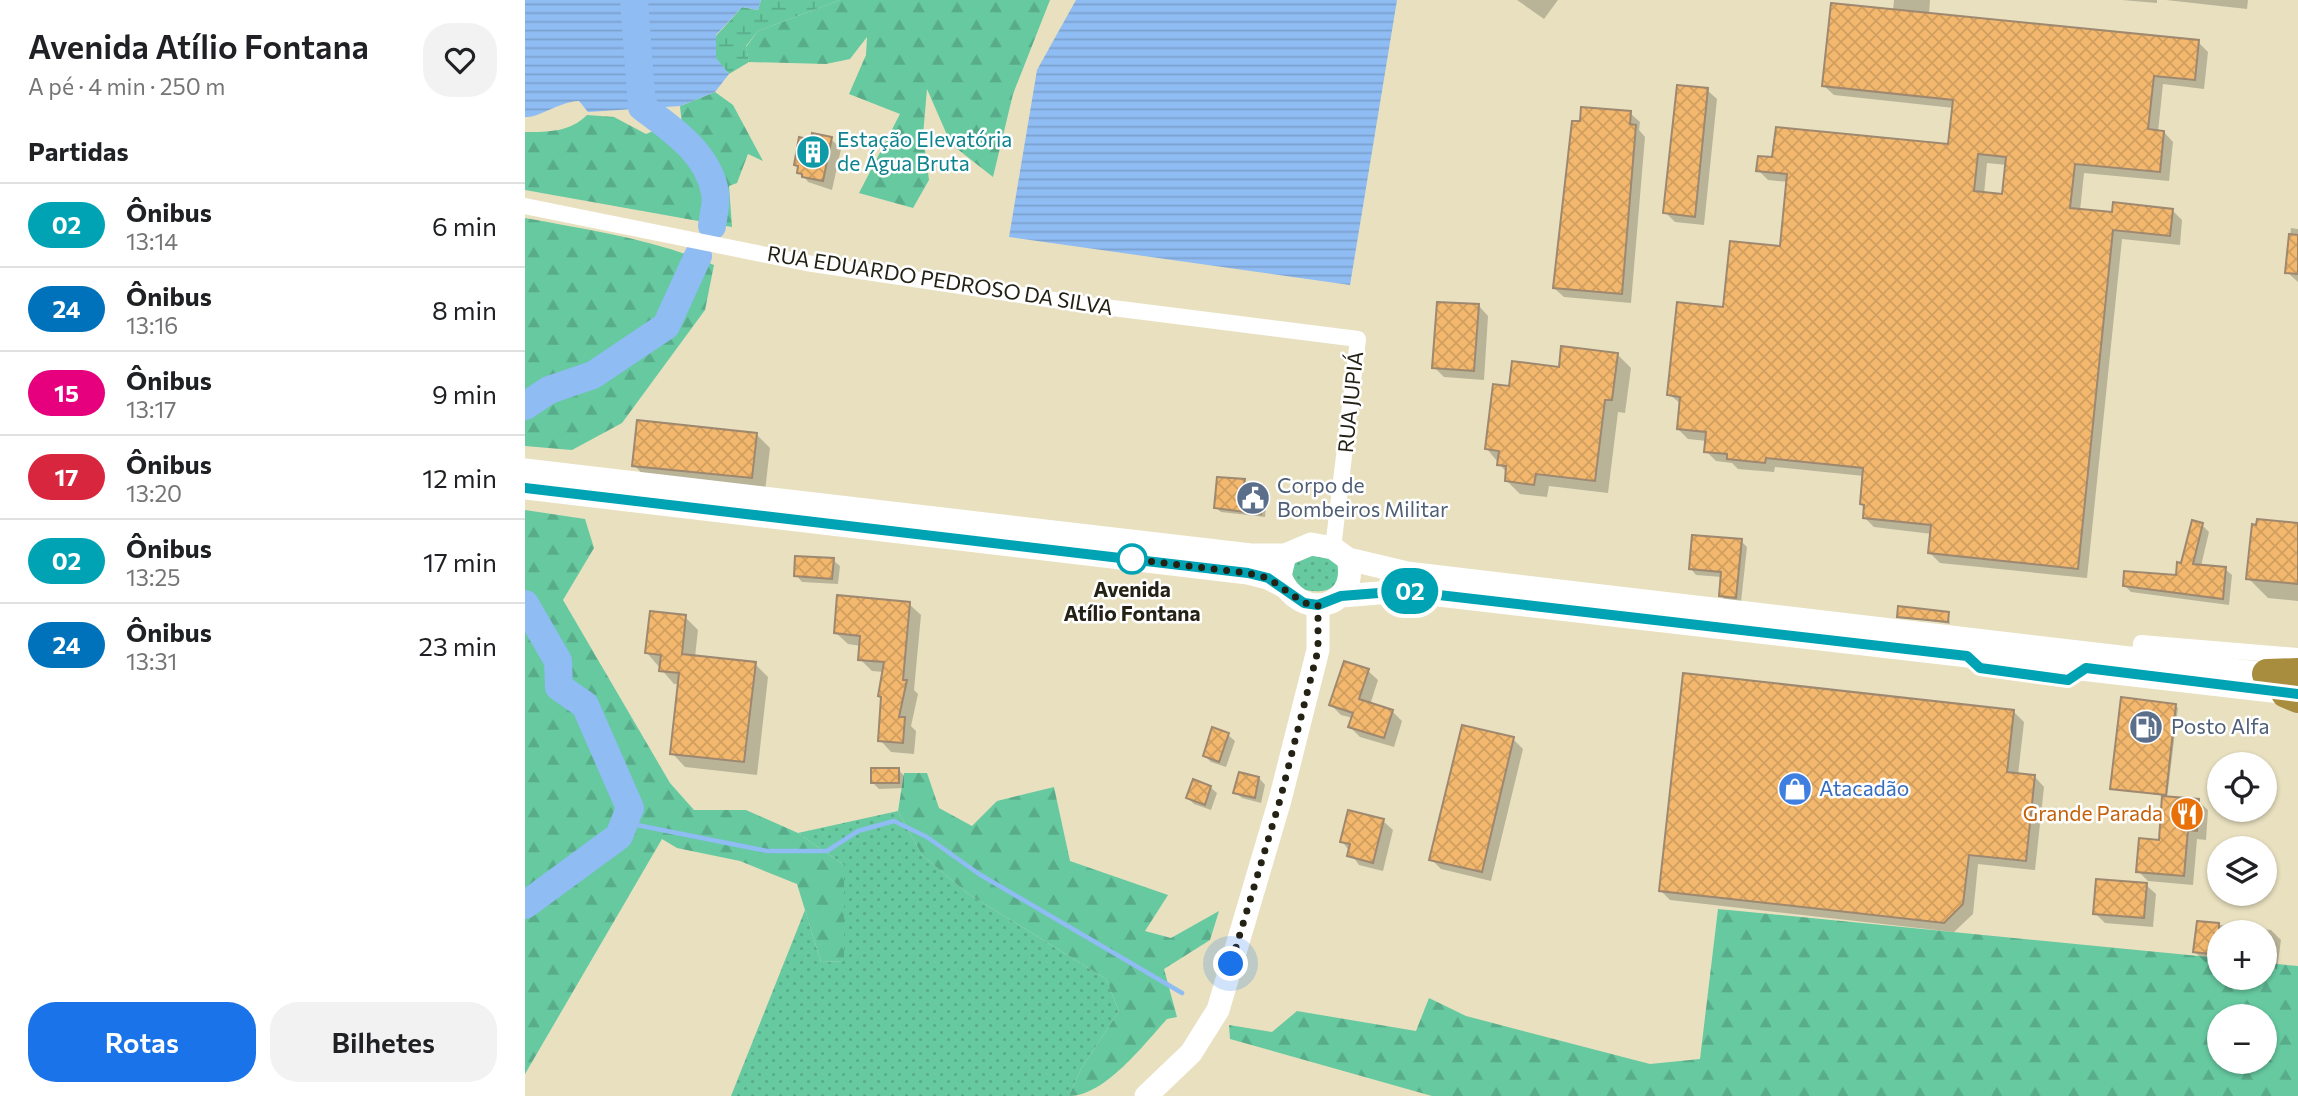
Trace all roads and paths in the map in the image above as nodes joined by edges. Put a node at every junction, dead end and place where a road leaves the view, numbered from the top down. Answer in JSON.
{"nodes":[{"id":1,"x":525,"y":206,"type":"edge"},
{"id":2,"x":1358,"y":340,"type":"joint"},
{"id":3,"x":525,"y":470,"type":"edge"},
{"id":4,"x":525,"y":488,"type":"edge"},
{"id":5,"x":1341,"y":553,"type":"junction"},
{"id":6,"x":1285,"y":555,"type":"junction"},
{"id":7,"x":1285,"y":587,"type":"junction"},
{"id":8,"x":1341,"y":596,"type":"junction"},
{"id":9,"x":1318,"y":605,"type":"junction"},
{"id":10,"x":2140,"y":650,"type":"junction"},
{"id":11,"x":2298,"y":656,"type":"edge"},
{"id":12,"x":2291,"y":685,"type":"edge"},
{"id":13,"x":1146,"y":1096,"type":"edge"}],
"edges":[{"from":1,"to":2,"type":"street","name":"RUA EDUARDO PEDROSO DA SILVA"},
{"from":2,"to":5,"type":"street","name":"RUA JUPIÁ"},
{"from":3,"to":6,"type":"main road"},
{"from":4,"to":7,"type":"main road"},
{"from":5,"to":6,"type":"main road"},
{"from":5,"to":8,"type":"main road"},
{"from":5,"to":10,"type":"main road"},
{"from":6,"to":7,"type":"main road"},
{"from":7,"to":9,"type":"main road"},
{"from":8,"to":9,"type":"main road"},
{"from":8,"to":12,"type":"main road"},
{"from":9,"to":13,"type":"main road"},
{"from":10,"to":11,"type":"street"},
{"from":10,"to":12,"type":"main road"}]}
